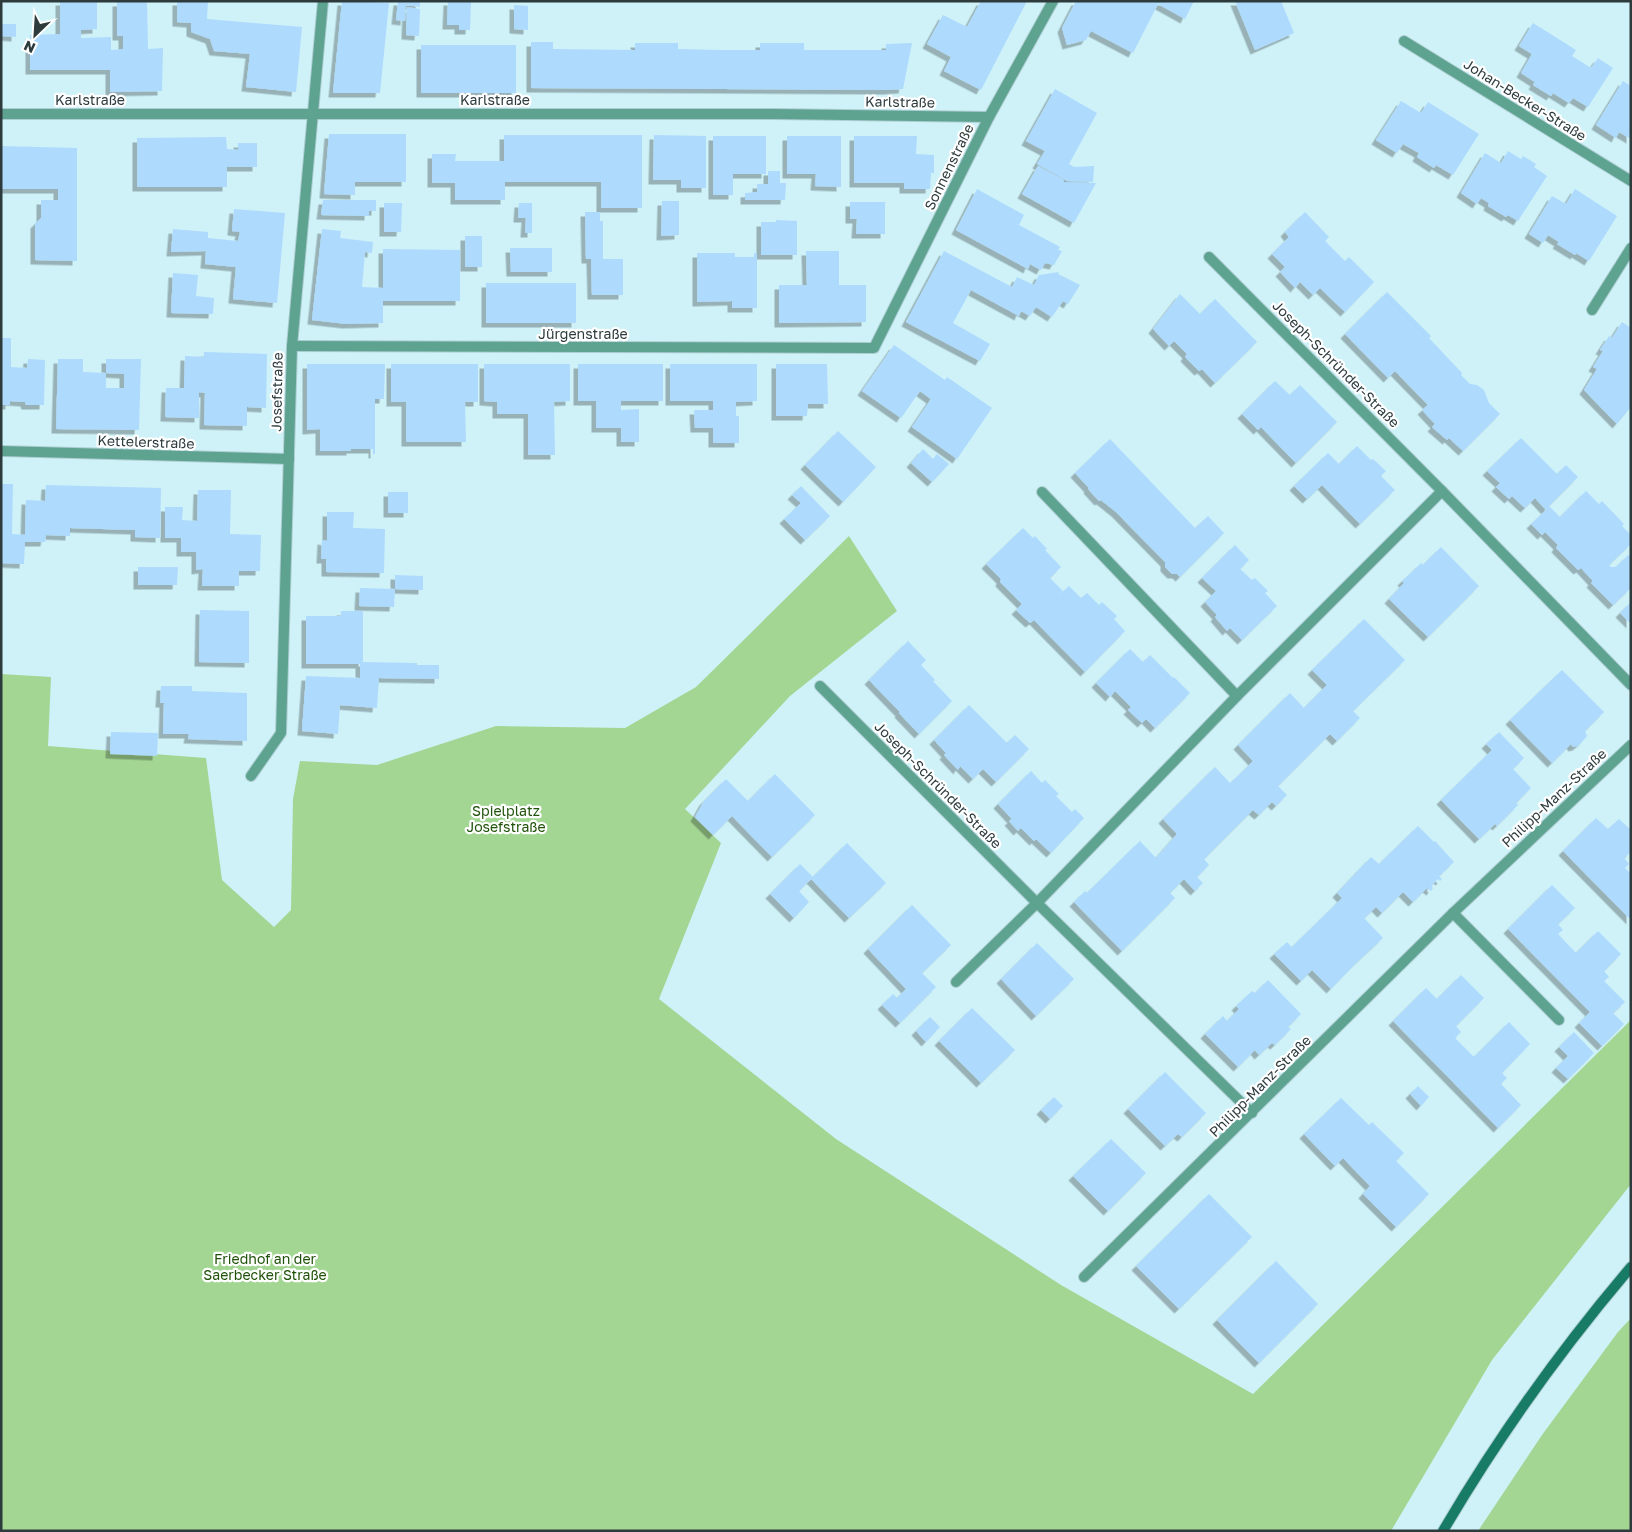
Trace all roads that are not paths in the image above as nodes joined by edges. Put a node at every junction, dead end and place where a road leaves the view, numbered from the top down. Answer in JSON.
{"nodes":[{"id":1,"x":323,"y":1,"type":"edge"},
{"id":2,"x":1053,"y":1,"type":"edge"},
{"id":3,"x":1404,"y":41,"type":"dead end"},
{"id":4,"x":1,"y":114,"type":"edge"},
{"id":5,"x":312,"y":114,"type":"junction"},
{"id":6,"x":989,"y":117,"type":"junction"},
{"id":7,"x":1631,"y":182,"type":"edge"},
{"id":8,"x":1631,"y":248,"type":"edge"},
{"id":9,"x":1210,"y":257,"type":"dead end"},
{"id":10,"x":1592,"y":310,"type":"dead end"},
{"id":11,"x":292,"y":346,"type":"junction"},
{"id":12,"x":874,"y":348,"type":"joint"},
{"id":13,"x":1,"y":451,"type":"edge"},
{"id":14,"x":289,"y":459,"type":"junction"},
{"id":15,"x":1442,"y":491,"type":"junction"},
{"id":16,"x":1042,"y":492,"type":"dead end"},
{"id":17,"x":1631,"y":685,"type":"edge"},
{"id":18,"x":820,"y":686,"type":"dead end"},
{"id":19,"x":1237,"y":696,"type":"junction"},
{"id":20,"x":1631,"y":745,"type":"edge"},
{"id":21,"x":251,"y":776,"type":"dead end"},
{"id":22,"x":1037,"y":903,"type":"junction"},
{"id":23,"x":1453,"y":913,"type":"junction"},
{"id":24,"x":956,"y":982,"type":"dead end"},
{"id":25,"x":1559,"y":1020,"type":"dead end"},
{"id":26,"x":1252,"y":1113,"type":"junction"},
{"id":27,"x":1631,"y":1268,"type":"edge"},
{"id":28,"x":1084,"y":1277,"type":"dead end"},
{"id":29,"x":1443,"y":1531,"type":"edge"}],
"edges":[{"from":1,"to":5,"type":"street","name":"Josefstraße"},
{"from":2,"to":6,"type":"street","name":"Sonnenstraße"},
{"from":3,"to":7,"type":"street","name":"Johan-Becker-Straße"},
{"from":4,"to":5,"type":"street","name":"Karlstraße"},
{"from":5,"to":6,"type":"street","name":"Karlstraße"},
{"from":5,"to":11,"type":"street","name":"Josefstraße"},
{"from":6,"to":12,"type":"street","name":"Sonnenstraße"},
{"from":8,"to":10,"type":"street"},
{"from":9,"to":15,"type":"street","name":"Joseph-Schründer-Straße"},
{"from":11,"to":12,"type":"street","name":"Jürgenstraße"},
{"from":11,"to":14,"type":"street","name":"Josefstraße"},
{"from":13,"to":14,"type":"street","name":"Kettelerstraße"},
{"from":14,"to":21,"type":"street","name":"Josefstraße"},
{"from":15,"to":17,"type":"street","name":"Joseph-Schründer-Straße"},
{"from":15,"to":19,"type":"street"},
{"from":16,"to":19,"type":"street"},
{"from":18,"to":22,"type":"street","name":"Joseph-Schründer-Straße"},
{"from":19,"to":22,"type":"street"},
{"from":20,"to":23,"type":"street","name":"Philipp-Manz-Straße"},
{"from":22,"to":24,"type":"street"},
{"from":22,"to":26,"type":"street","name":"Joseph-Schründer-Straße"},
{"from":23,"to":25,"type":"street"},
{"from":23,"to":26,"type":"street","name":"Philipp-Manz-Straße"},
{"from":26,"to":28,"type":"street","name":"Philipp-Manz-Straße"},
{"from":27,"to":29,"type":"main road"}]}
